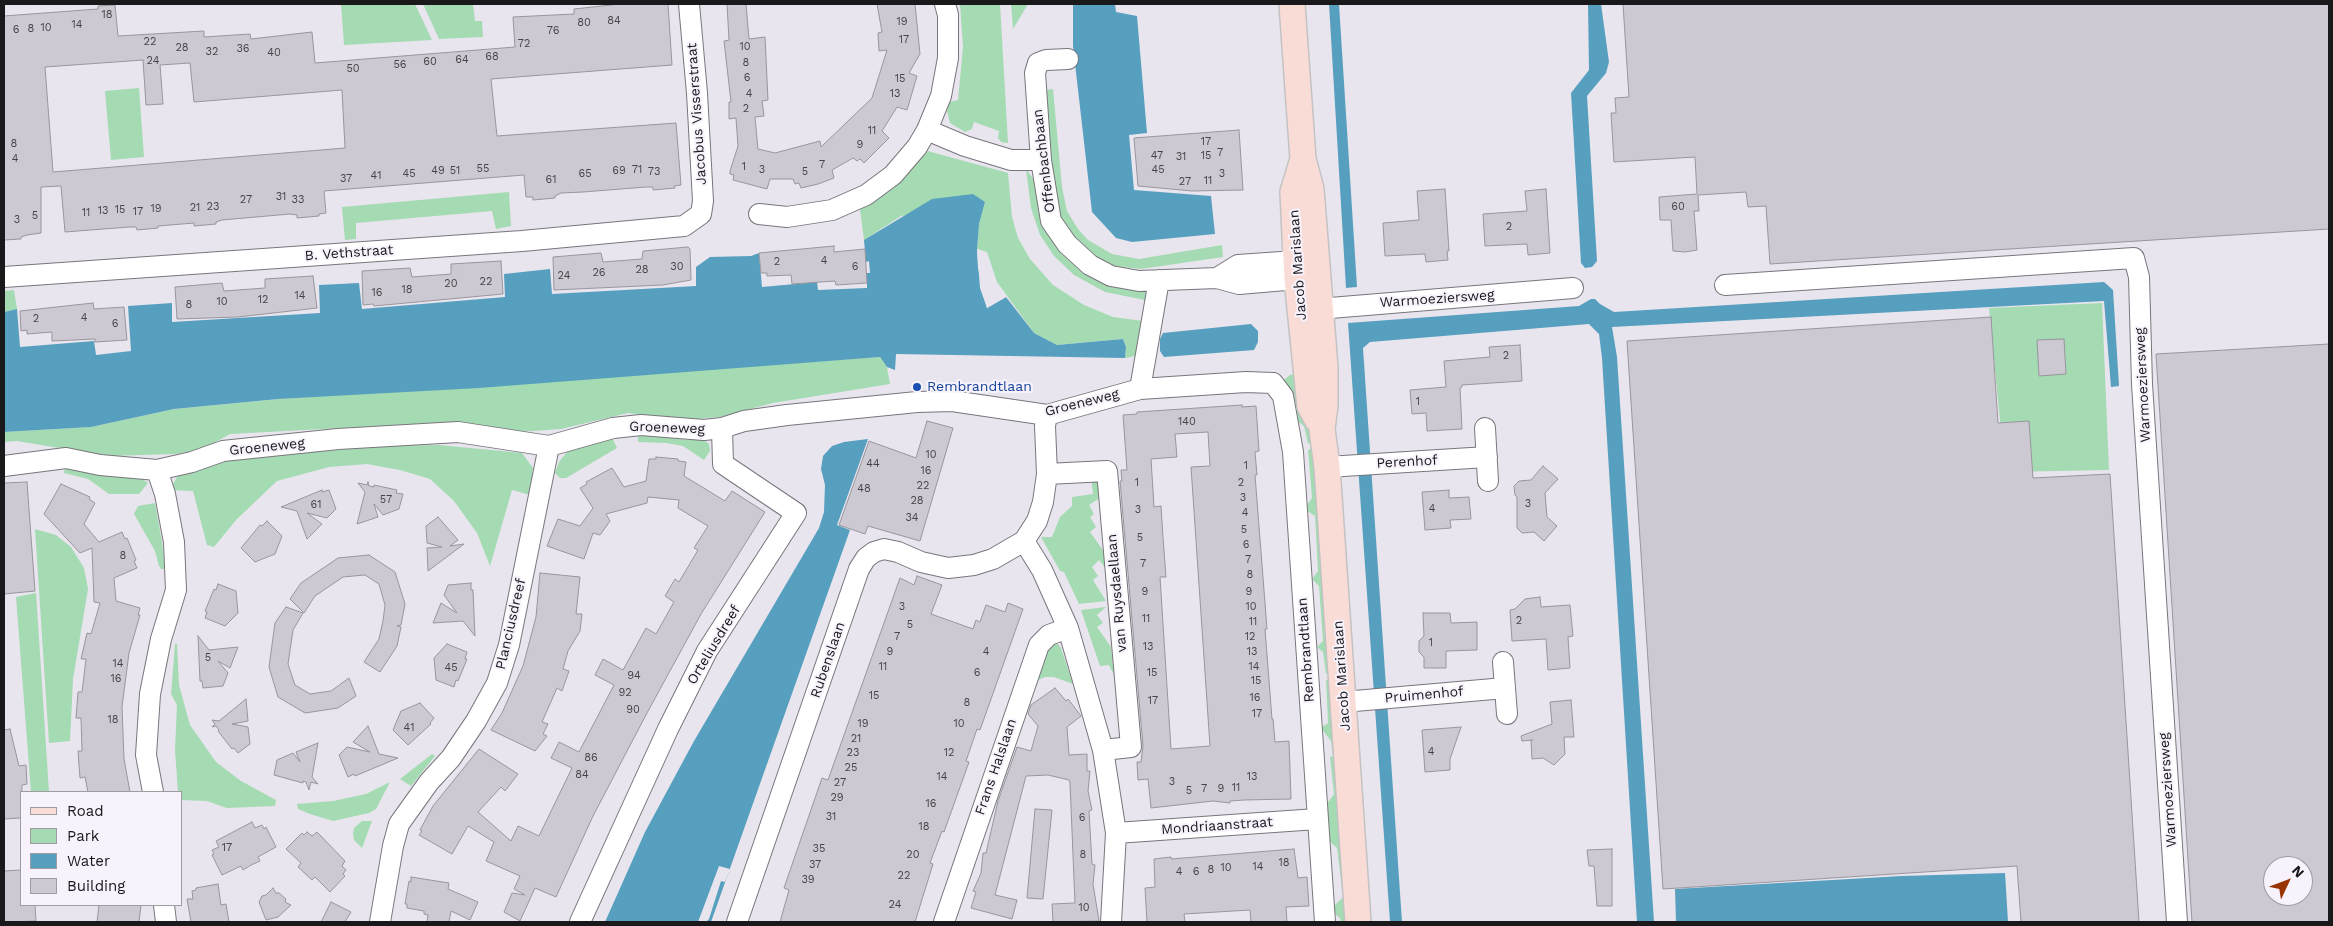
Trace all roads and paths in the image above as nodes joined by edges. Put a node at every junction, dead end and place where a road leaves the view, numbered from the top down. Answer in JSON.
{"nodes":[{"id":1,"x":689,"y":4,"type":"edge"},
{"id":2,"x":945,"y":4,"type":"edge"},
{"id":3,"x":1292,"y":4,"type":"edge"},
{"id":4,"x":1068,"y":59,"type":"dead end"},
{"id":5,"x":927,"y":130,"type":"junction"},
{"id":6,"x":1041,"y":160,"type":"junction"},
{"id":7,"x":759,"y":214,"type":"dead end"},
{"id":8,"x":693,"y":221,"type":"joint"},
{"id":9,"x":1304,"y":270,"type":"junction"},
{"id":10,"x":4,"y":277,"type":"edge"},
{"id":11,"x":1159,"y":280,"type":"junction"},
{"id":12,"x":1725,"y":285,"type":"dead end"},
{"id":13,"x":1573,"y":288,"type":"dead end"},
{"id":14,"x":1310,"y":309,"type":"junction"},
{"id":15,"x":1273,"y":383,"type":"joint"},
{"id":16,"x":1140,"y":389,"type":"junction"},
{"id":17,"x":1047,"y":415,"type":"junction"},
{"id":18,"x":722,"y":428,"type":"junction"},
{"id":19,"x":1485,"y":428,"type":"dead end"},
{"id":20,"x":548,"y":446,"type":"junction"},
{"id":21,"x":1487,"y":457,"type":"junction"},
{"id":22,"x":4,"y":466,"type":"edge"},
{"id":23,"x":1327,"y":467,"type":"junction"},
{"id":24,"x":157,"y":470,"type":"junction"},
{"id":25,"x":1047,"y":474,"type":"junction"},
{"id":26,"x":1488,"y":481,"type":"dead end"},
{"id":27,"x":1024,"y":542,"type":"junction"},
{"id":28,"x":1068,"y":628,"type":"junction"},
{"id":29,"x":1503,"y":662,"type":"dead end"},
{"id":30,"x":1505,"y":688,"type":"junction"},
{"id":31,"x":1343,"y":702,"type":"junction"},
{"id":32,"x":1507,"y":714,"type":"dead end"},
{"id":33,"x":1103,"y":750,"type":"junction"},
{"id":34,"x":153,"y":791,"type":"edge"},
{"id":35,"x":1318,"y":818,"type":"junction"},
{"id":36,"x":1116,"y":833,"type":"junction"},
{"id":37,"x":164,"y":906,"type":"edge"},
{"id":38,"x":166,"y":922,"type":"edge"},
{"id":39,"x":380,"y":922,"type":"edge"},
{"id":40,"x":580,"y":922,"type":"edge"},
{"id":41,"x":737,"y":922,"type":"edge"},
{"id":42,"x":944,"y":922,"type":"edge"},
{"id":43,"x":1111,"y":922,"type":"edge"},
{"id":44,"x":1325,"y":922,"type":"edge"},
{"id":45,"x":1358,"y":922,"type":"edge"},
{"id":46,"x":2177,"y":922,"type":"edge"}],
"edges":[{"from":1,"to":8,"type":"street","name":"Jacobus Visserstraat"},
{"from":2,"to":5,"type":"street"},
{"from":3,"to":9,"type":"main road","name":"Jacob Marislaan"},
{"from":4,"to":6,"type":"street","name":"Offenbachbaan"},
{"from":5,"to":6,"type":"street"},
{"from":5,"to":7,"type":"street"},
{"from":6,"to":11,"type":"street","name":"Offenbachbaan"},
{"from":8,"to":10,"type":"street","name":"B. Vethstraat"},
{"from":9,"to":11,"type":"street","name":"Offenbachbaan"},
{"from":9,"to":14,"type":"main road","name":"Jacob Marislaan"},
{"from":11,"to":16,"type":"street"},
{"from":12,"to":46,"type":"street","name":"Warmoeziersweg"},
{"from":13,"to":14,"type":"street","name":"Warmoeziersweg"},
{"from":14,"to":23,"type":"main road","name":"Jacob Marislaan"},
{"from":15,"to":16,"type":"street","name":"Groeneweg"},
{"from":15,"to":35,"type":"street","name":"Rembrandtlaan"},
{"from":16,"to":17,"type":"street","name":"Groeneweg"},
{"from":17,"to":18,"type":"street","name":"Groeneweg"},
{"from":17,"to":25,"type":"street"},
{"from":18,"to":20,"type":"street","name":"Groeneweg"},
{"from":18,"to":40,"type":"street","name":"Orteliusdreef"},
{"from":19,"to":21,"type":"street"},
{"from":20,"to":24,"type":"street","name":"Groeneweg"},
{"from":20,"to":39,"type":"street","name":"Planciusdreef"},
{"from":21,"to":23,"type":"street","name":"Perenhof"},
{"from":21,"to":26,"type":"street"},
{"from":22,"to":24,"type":"street","name":"Groeneweg"},
{"from":23,"to":31,"type":"main road","name":"Jacob Marislaan"},
{"from":24,"to":34,"type":"street"},
{"from":25,"to":27,"type":"street"},
{"from":25,"to":33,"type":"street","name":"van Ruysdaellaan"},
{"from":27,"to":28,"type":"street"},
{"from":27,"to":41,"type":"street","name":"Rubenslaan"},
{"from":28,"to":33,"type":"street"},
{"from":28,"to":42,"type":"street","name":"Frans Halslaan"},
{"from":29,"to":30,"type":"street"},
{"from":30,"to":31,"type":"street","name":"Pruimenhof"},
{"from":30,"to":32,"type":"street"},
{"from":31,"to":45,"type":"main road","name":"Jacob Marislaan"},
{"from":33,"to":36,"type":"street"},
{"from":35,"to":36,"type":"street","name":"Mondriaanstraat"},
{"from":35,"to":44,"type":"street","name":"Rembrandtlaan"},
{"from":36,"to":43,"type":"street"},
{"from":37,"to":38,"type":"street"}]}
